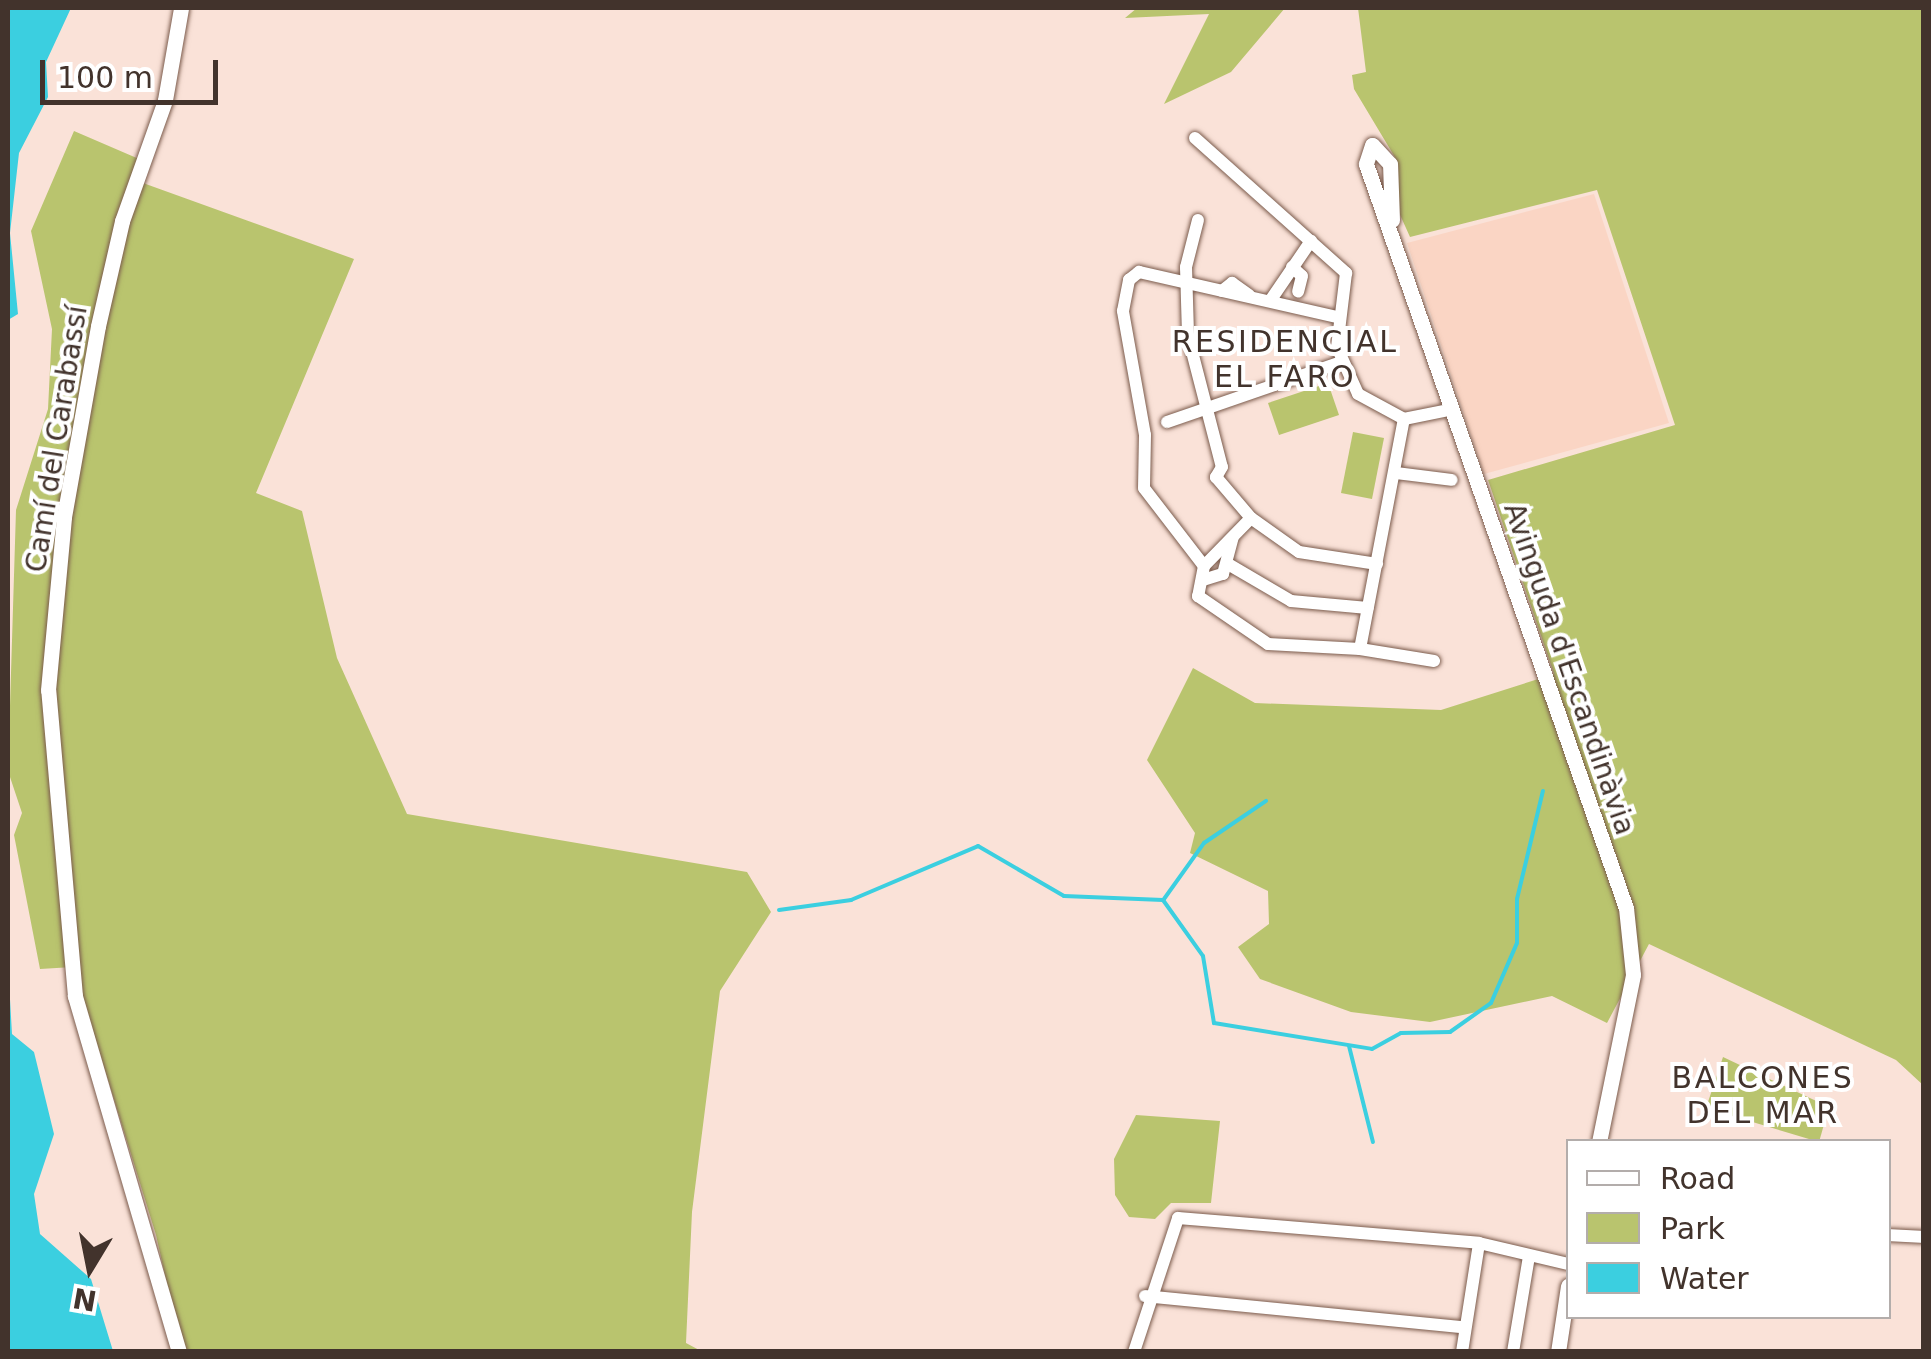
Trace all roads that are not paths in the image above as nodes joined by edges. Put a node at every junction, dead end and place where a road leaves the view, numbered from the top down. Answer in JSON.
{"nodes":[{"id":1,"x":181,"y":8,"type":"edge"},
{"id":2,"x":1194,"y":138,"type":"dead end"},
{"id":3,"x":1198,"y":220,"type":"dead end"},
{"id":4,"x":1392,"y":220,"type":"dead end"},
{"id":5,"x":1311,"y":240,"type":"junction"},
{"id":6,"x":1292,"y":267,"type":"junction"},
{"id":7,"x":1189,"y":284,"type":"junction"},
{"id":8,"x":1298,"y":292,"type":"dead end"},
{"id":9,"x":1270,"y":300,"type":"junction"},
{"id":10,"x":1337,"y":317,"type":"junction"},
{"id":11,"x":1341,"y":362,"type":"junction"},
{"id":12,"x":1208,"y":408,"type":"junction"},
{"id":13,"x":1453,"y":408,"type":"junction"},
{"id":14,"x":1404,"y":419,"type":"junction"},
{"id":15,"x":1167,"y":422,"type":"dead end"},
{"id":16,"x":1396,"y":473,"type":"junction"},
{"id":17,"x":1452,"y":480,"type":"dead end"},
{"id":18,"x":1251,"y":518,"type":"junction"},
{"id":19,"x":1234,"y":538,"type":"junction"},
{"id":20,"x":1228,"y":564,"type":"junction"},
{"id":21,"x":1377,"y":564,"type":"junction"},
{"id":22,"x":1203,"y":573,"type":"junction"},
{"id":23,"x":1368,"y":608,"type":"junction"},
{"id":24,"x":1360,"y":649,"type":"junction"},
{"id":25,"x":1434,"y":661,"type":"dead end"},
{"id":26,"x":1600,"y":1139,"type":"edge"},
{"id":27,"x":1891,"y":1235,"type":"edge"},
{"id":28,"x":1924,"y":1237,"type":"edge"},
{"id":29,"x":1479,"y":1243,"type":"junction"},
{"id":30,"x":1529,"y":1256,"type":"junction"},
{"id":31,"x":1566,"y":1264,"type":"edge"},
{"id":32,"x":1145,"y":1296,"type":"junction"},
{"id":33,"x":1566,"y":1299,"type":"edge"},
{"id":34,"x":1464,"y":1327,"type":"junction"},
{"id":35,"x":180,"y":1352,"type":"edge"},
{"id":36,"x":1134,"y":1352,"type":"edge"},
{"id":37,"x":1462,"y":1352,"type":"edge"},
{"id":38,"x":1513,"y":1352,"type":"edge"},
{"id":39,"x":1558,"y":1352,"type":"edge"}],
"edges":[{"from":1,"to":35,"type":"street","name":"Camí del Carabassí"},
{"from":2,"to":5,"type":"street"},
{"from":3,"to":7,"type":"street"},
{"from":4,"to":13,"type":"street","name":"Avinguda d'Escandinàvia"},
{"from":5,"to":6,"type":"street"},
{"from":5,"to":10,"type":"street"},
{"from":6,"to":8,"type":"street"},
{"from":6,"to":9,"type":"street"},
{"from":7,"to":9,"type":"street"},
{"from":7,"to":12,"type":"street"},
{"from":7,"to":22,"type":"street"},
{"from":9,"to":10,"type":"street"},
{"from":10,"to":11,"type":"street"},
{"from":11,"to":12,"type":"street"},
{"from":11,"to":14,"type":"street"},
{"from":12,"to":15,"type":"street"},
{"from":12,"to":18,"type":"street"},
{"from":13,"to":14,"type":"street"},
{"from":13,"to":26,"type":"street","name":"Avinguda d'Escandinàvia"},
{"from":14,"to":16,"type":"street"},
{"from":16,"to":17,"type":"street"},
{"from":16,"to":21,"type":"street"},
{"from":18,"to":19,"type":"street"},
{"from":18,"to":21,"type":"street"},
{"from":19,"to":20,"type":"street"},
{"from":19,"to":22,"type":"street"},
{"from":20,"to":22,"type":"street"},
{"from":20,"to":23,"type":"street"},
{"from":21,"to":23,"type":"street"},
{"from":22,"to":24,"type":"street"},
{"from":23,"to":24,"type":"street"},
{"from":24,"to":25,"type":"street"},
{"from":27,"to":28,"type":"street"},
{"from":29,"to":30,"type":"street"},
{"from":29,"to":32,"type":"street"},
{"from":29,"to":34,"type":"street"},
{"from":30,"to":31,"type":"street"},
{"from":30,"to":38,"type":"street"},
{"from":32,"to":34,"type":"street"},
{"from":32,"to":36,"type":"street"},
{"from":33,"to":39,"type":"street"},
{"from":34,"to":37,"type":"street"}]}
